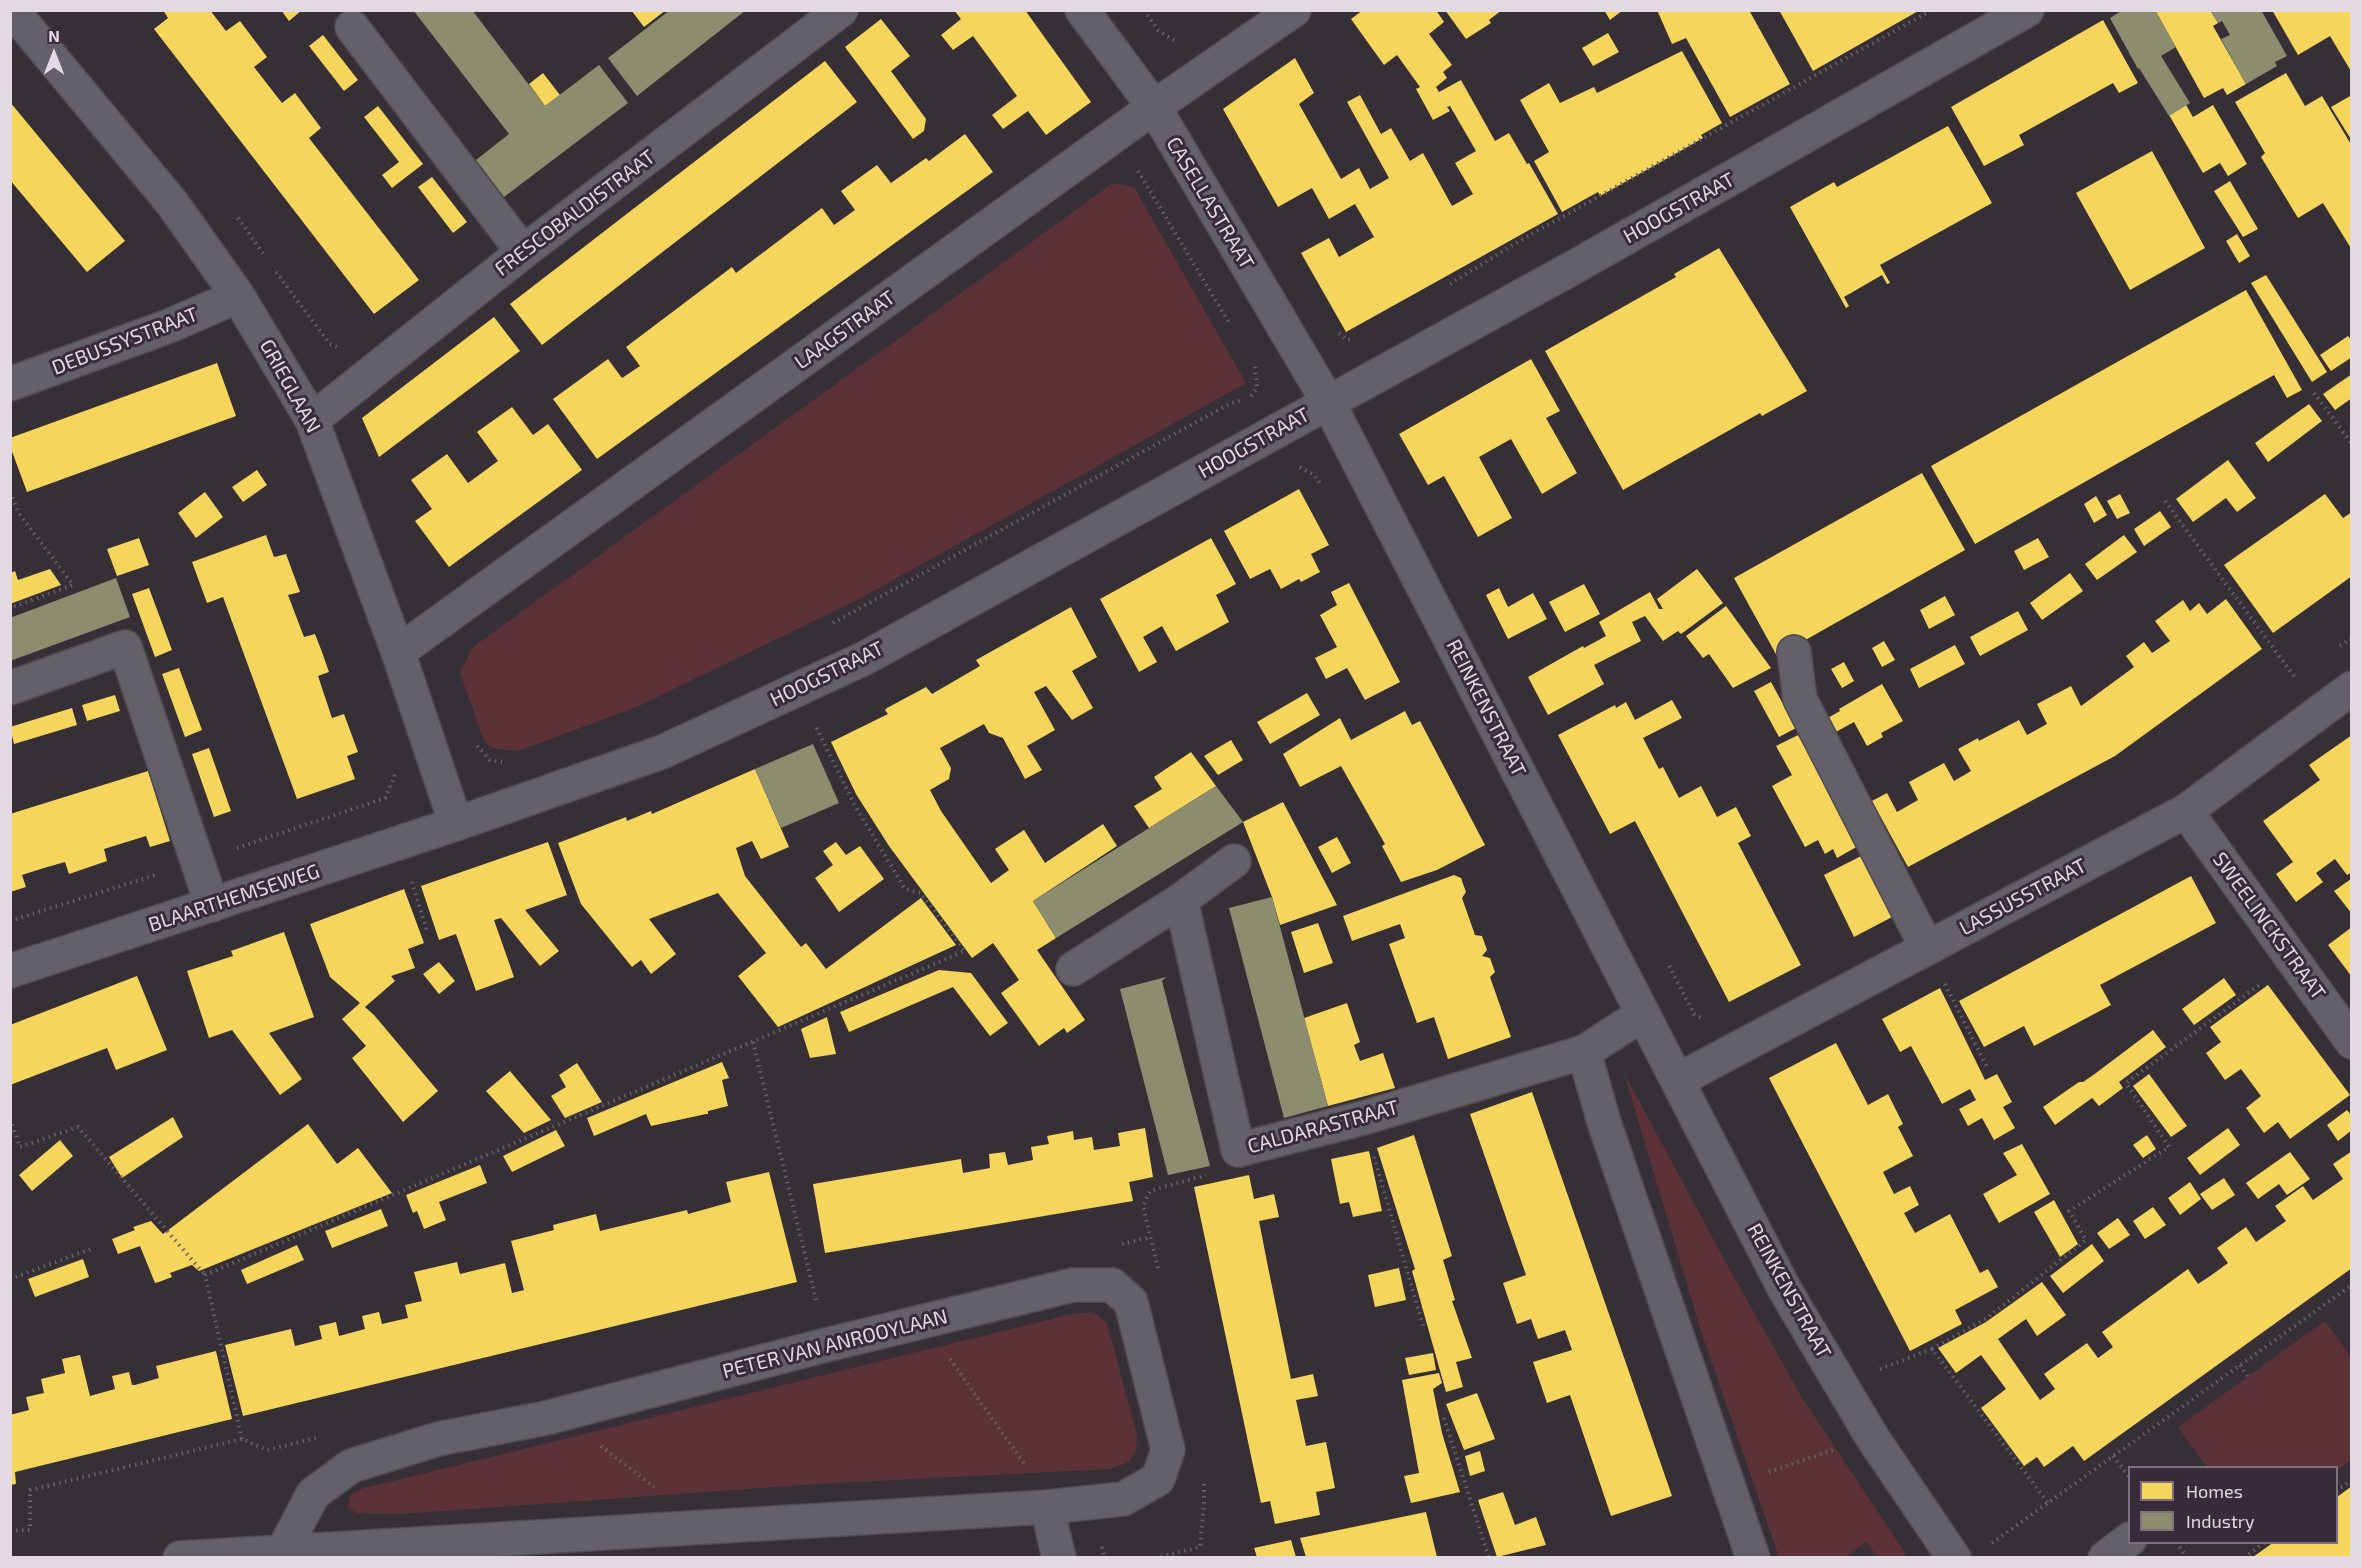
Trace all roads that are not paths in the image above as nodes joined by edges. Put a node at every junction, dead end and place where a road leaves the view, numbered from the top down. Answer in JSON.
{"nodes":[{"id":1,"x":12,"y":10,"type":"edge"},
{"id":2,"x":1082,"y":10,"type":"edge"},
{"id":3,"x":1294,"y":10,"type":"edge"},
{"id":4,"x":2027,"y":10,"type":"edge"},
{"id":5,"x":830,"y":14,"type":"edge"},
{"id":6,"x":352,"y":27,"type":"dead end"},
{"id":7,"x":1154,"y":107,"type":"junction"},
{"id":8,"x":523,"y":252,"type":"junction"},
{"id":9,"x":238,"y":296,"type":"junction"},
{"id":10,"x":10,"y":384,"type":"edge"},
{"id":11,"x":1328,"y":402,"type":"junction"},
{"id":12,"x":312,"y":420,"type":"junction"},
{"id":13,"x":398,"y":652,"type":"junction"},
{"id":14,"x":1794,"y":652,"type":"dead end"},
{"id":15,"x":10,"y":688,"type":"edge"},
{"id":16,"x":2352,"y":688,"type":"edge"},
{"id":17,"x":2186,"y":811,"type":"junction"},
{"id":18,"x":456,"y":824,"type":"junction"},
{"id":19,"x":1234,"y":861,"type":"dead end"},
{"id":20,"x":1181,"y":900,"type":"junction"},
{"id":21,"x":213,"y":905,"type":"junction"},
{"id":22,"x":1927,"y":948,"type":"junction"},
{"id":23,"x":1073,"y":969,"type":"dead end"},
{"id":24,"x":10,"y":971,"type":"edge"},
{"id":25,"x":1643,"y":1014,"type":"junction"},
{"id":26,"x":2352,"y":1042,"type":"edge"},
{"id":27,"x":1584,"y":1052,"type":"junction"},
{"id":28,"x":1678,"y":1080,"type":"junction"},
{"id":29,"x":1047,"y":1508,"type":"junction"},
{"id":30,"x":2128,"y":1540,"type":"edge"},
{"id":31,"x":283,"y":1551,"type":"junction"},
{"id":32,"x":180,"y":1557,"type":"edge"},
{"id":33,"x":1059,"y":1557,"type":"edge"},
{"id":34,"x":1753,"y":1557,"type":"edge"},
{"id":35,"x":1954,"y":1557,"type":"edge"},
{"id":36,"x":2104,"y":1557,"type":"edge"}],
"edges":[{"from":1,"to":9,"type":"street","name":"GRIEGLAAN"},
{"from":2,"to":7,"type":"street","name":"CASELLASTRAAT"},
{"from":3,"to":7,"type":"street","name":"LAAGSTRAAT"},
{"from":4,"to":11,"type":"street","name":"HOOGSTRAAT"},
{"from":5,"to":8,"type":"street","name":"FRESCOBALDISTRAAT"},
{"from":6,"to":8,"type":"street"},
{"from":7,"to":11,"type":"street","name":"CASELLASTRAAT"},
{"from":7,"to":13,"type":"street","name":"LAAGSTRAAT"},
{"from":8,"to":12,"type":"street","name":"FRESCOBALDISTRAAT"},
{"from":9,"to":10,"type":"street","name":"DEBUSSYSTRAAT"},
{"from":9,"to":12,"type":"street","name":"GRIEGLAAN"},
{"from":11,"to":18,"type":"street","name":"HOOGSTRAAT"},
{"from":11,"to":25,"type":"street","name":"REINKENSTRAAT"},
{"from":12,"to":13,"type":"street","name":"GRIEGLAAN"},
{"from":13,"to":18,"type":"street","name":"GRIEGLAAN"},
{"from":14,"to":22,"type":"street"},
{"from":15,"to":21,"type":"street"},
{"from":16,"to":17,"type":"street","name":"LASSUSSTRAAT"},
{"from":17,"to":22,"type":"street","name":"LASSUSSTRAAT"},
{"from":17,"to":26,"type":"street","name":"SWEELINCKSTRAAT"},
{"from":18,"to":21,"type":"street","name":"BLAARTHEMSEWEG"},
{"from":19,"to":20,"type":"street"},
{"from":20,"to":23,"type":"street"},
{"from":20,"to":27,"type":"street","name":"CALDARASTRAAT"},
{"from":21,"to":24,"type":"street","name":"BLAARTHEMSEWEG"},
{"from":22,"to":28,"type":"street","name":"LASSUSSTRAAT"},
{"from":25,"to":27,"type":"street"},
{"from":25,"to":28,"type":"street","name":"REINKENSTRAAT"},
{"from":27,"to":34,"type":"street"},
{"from":28,"to":35,"type":"street","name":"REINKENSTRAAT"},
{"from":29,"to":31,"type":"street","name":"PETER VAN ANROOYLAAN"},
{"from":29,"to":31,"type":"street","name":"PETER VAN ANROOYLAAN"},
{"from":29,"to":33,"type":"street"},
{"from":30,"to":36,"type":"street"},
{"from":31,"to":32,"type":"street","name":"PETER VAN ANROOYLAAN"}]}
